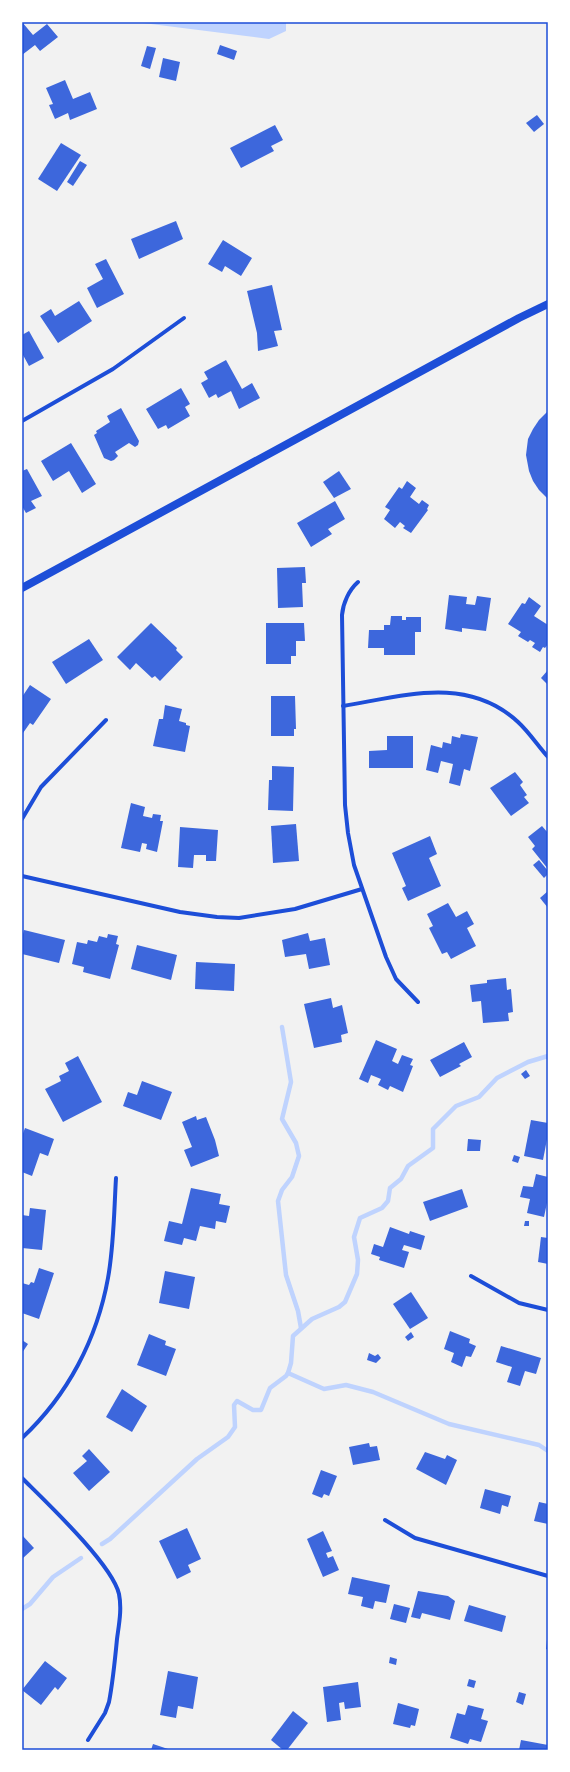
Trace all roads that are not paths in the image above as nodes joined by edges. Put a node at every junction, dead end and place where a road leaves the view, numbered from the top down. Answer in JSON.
{"nodes":[{"id":1,"x":548,"y":304,"type":"edge"},
{"id":2,"x":184,"y":318,"type":"dead end"},
{"id":3,"x":22,"y":421,"type":"edge"},
{"id":4,"x":358,"y":582,"type":"dead end"},
{"id":5,"x":22,"y":588,"type":"edge"},
{"id":6,"x":343,"y":706,"type":"junction"},
{"id":7,"x":106,"y":720,"type":"dead end"},
{"id":8,"x":548,"y":757,"type":"edge"},
{"id":9,"x":22,"y":819,"type":"edge"},
{"id":10,"x":22,"y":876,"type":"edge"},
{"id":11,"x":362,"y":889,"type":"junction"},
{"id":12,"x":418,"y":1002,"type":"dead end"},
{"id":13,"x":116,"y":1178,"type":"dead end"},
{"id":14,"x":471,"y":1276,"type":"dead end"},
{"id":15,"x":548,"y":1310,"type":"edge"},
{"id":16,"x":22,"y":1438,"type":"edge"},
{"id":17,"x":22,"y":1478,"type":"edge"},
{"id":18,"x":385,"y":1520,"type":"dead end"},
{"id":19,"x":548,"y":1576,"type":"edge"},
{"id":20,"x":88,"y":1740,"type":"dead end"}],
"edges":[{"from":1,"to":5,"type":"main road"},
{"from":2,"to":3,"type":"street"},
{"from":4,"to":6,"type":"street"},
{"from":6,"to":8,"type":"street"},
{"from":6,"to":11,"type":"street"},
{"from":7,"to":9,"type":"street"},
{"from":10,"to":11,"type":"street"},
{"from":11,"to":12,"type":"street"},
{"from":13,"to":16,"type":"street"},
{"from":14,"to":15,"type":"street"},
{"from":17,"to":20,"type":"street"},
{"from":18,"to":19,"type":"street"}]}
